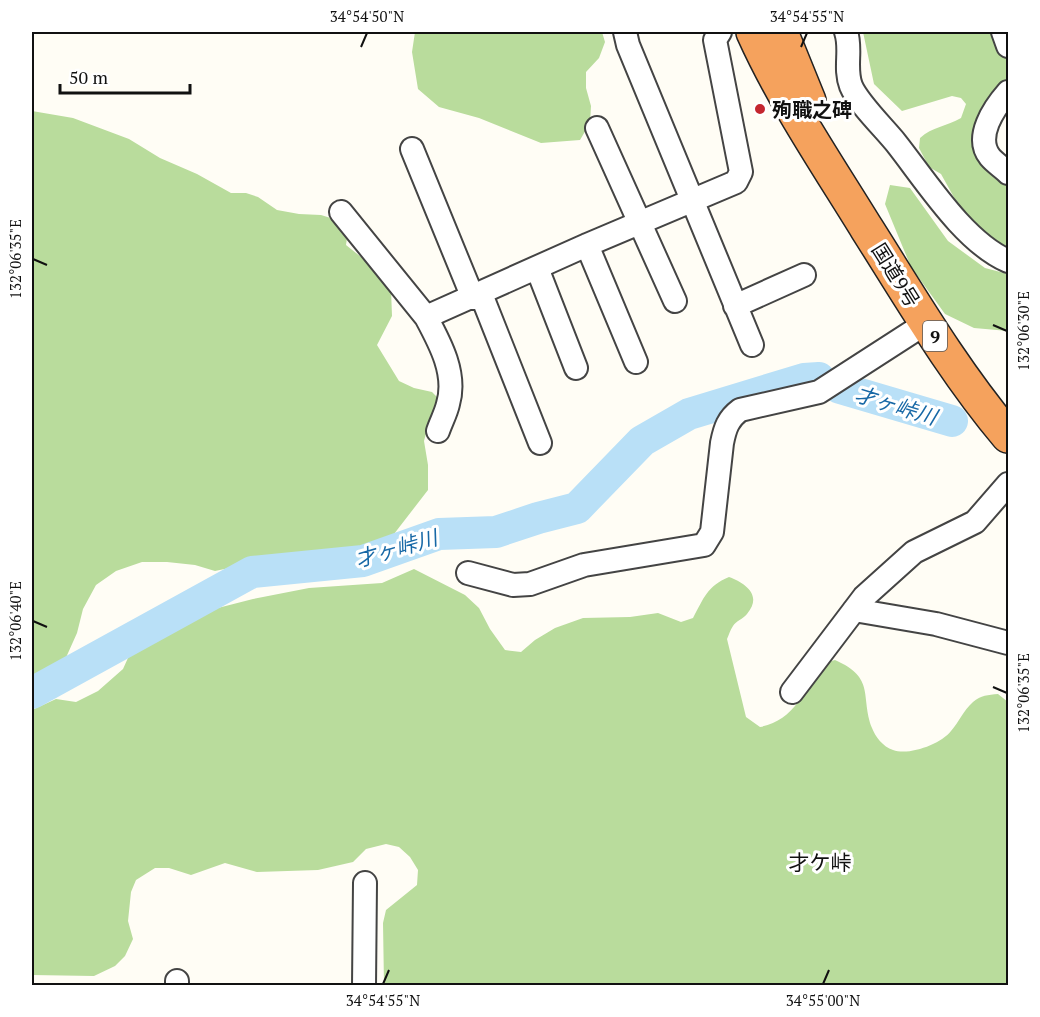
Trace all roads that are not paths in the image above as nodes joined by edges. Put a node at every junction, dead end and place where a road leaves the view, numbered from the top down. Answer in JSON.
{"nodes":[{"id":1,"x":625,"y":32,"type":"edge"},
{"id":2,"x":720,"y":32,"type":"edge"},
{"id":3,"x":753,"y":32,"type":"edge"},
{"id":4,"x":781,"y":32,"type":"edge"},
{"id":5,"x":846,"y":32,"type":"edge"},
{"id":6,"x":1003,"y":32,"type":"edge"},
{"id":7,"x":1008,"y":46,"type":"edge"},
{"id":8,"x":1008,"y":92,"type":"edge"},
{"id":9,"x":597,"y":128,"type":"dead end"},
{"id":10,"x":412,"y":149,"type":"dead end"},
{"id":11,"x":1008,"y":173,"type":"edge"},
{"id":12,"x":691,"y":201,"type":"junction"},
{"id":13,"x":341,"y":212,"type":"dead end"},
{"id":14,"x":639,"y":223,"type":"junction"},
{"id":15,"x":868,"y":231,"type":"junction"},
{"id":16,"x":587,"y":245,"type":"junction"},
{"id":17,"x":1008,"y":261,"type":"edge"},
{"id":18,"x":537,"y":268,"type":"junction"},
{"id":19,"x":804,"y":275,"type":"dead end"},
{"id":20,"x":477,"y":296,"type":"junction"},
{"id":21,"x":675,"y":302,"type":"dead end"},
{"id":22,"x":735,"y":306,"type":"junction"},
{"id":23,"x":426,"y":317,"type":"junction"},
{"id":24,"x":926,"y":323,"type":"junction"},
{"id":25,"x":752,"y":345,"type":"dead end"},
{"id":26,"x":636,"y":362,"type":"dead end"},
{"id":27,"x":576,"y":368,"type":"dead end"},
{"id":28,"x":438,"y":431,"type":"dead end"},
{"id":29,"x":1008,"y":436,"type":"edge"},
{"id":30,"x":540,"y":443,"type":"dead end"},
{"id":31,"x":1008,"y":484,"type":"edge"},
{"id":32,"x":468,"y":573,"type":"dead end"},
{"id":33,"x":854,"y":610,"type":"junction"},
{"id":34,"x":1008,"y":643,"type":"edge"},
{"id":35,"x":792,"y":692,"type":"dead end"},
{"id":36,"x":365,"y":883,"type":"dead end"},
{"id":37,"x":364,"y":986,"type":"edge"}],
"edges":[{"from":1,"to":12,"type":"street"},
{"from":2,"to":12,"type":"street"},
{"from":3,"to":15,"type":"highway","name":"国道9号","number":"9"},
{"from":4,"to":15,"type":"highway","name":"国道9号","number":"9"},
{"from":5,"to":17,"type":"street"},
{"from":6,"to":7,"type":"street"},
{"from":8,"to":11,"type":"street"},
{"from":9,"to":14,"type":"street"},
{"from":10,"to":20,"type":"street"},
{"from":12,"to":14,"type":"street"},
{"from":12,"to":22,"type":"street"},
{"from":13,"to":23,"type":"street"},
{"from":14,"to":16,"type":"street"},
{"from":14,"to":21,"type":"street"},
{"from":15,"to":24,"type":"highway","name":"国道9号","number":"9"},
{"from":16,"to":18,"type":"street"},
{"from":16,"to":26,"type":"street"},
{"from":18,"to":20,"type":"street"},
{"from":18,"to":27,"type":"street"},
{"from":19,"to":22,"type":"street"},
{"from":20,"to":23,"type":"street"},
{"from":20,"to":30,"type":"street"},
{"from":22,"to":25,"type":"street"},
{"from":23,"to":28,"type":"street"},
{"from":24,"to":29,"type":"highway","name":"国道9号","number":"9"},
{"from":24,"to":32,"type":"street"},
{"from":31,"to":33,"type":"street"},
{"from":33,"to":34,"type":"street"},
{"from":33,"to":35,"type":"street"},
{"from":36,"to":37,"type":"street"}]}
